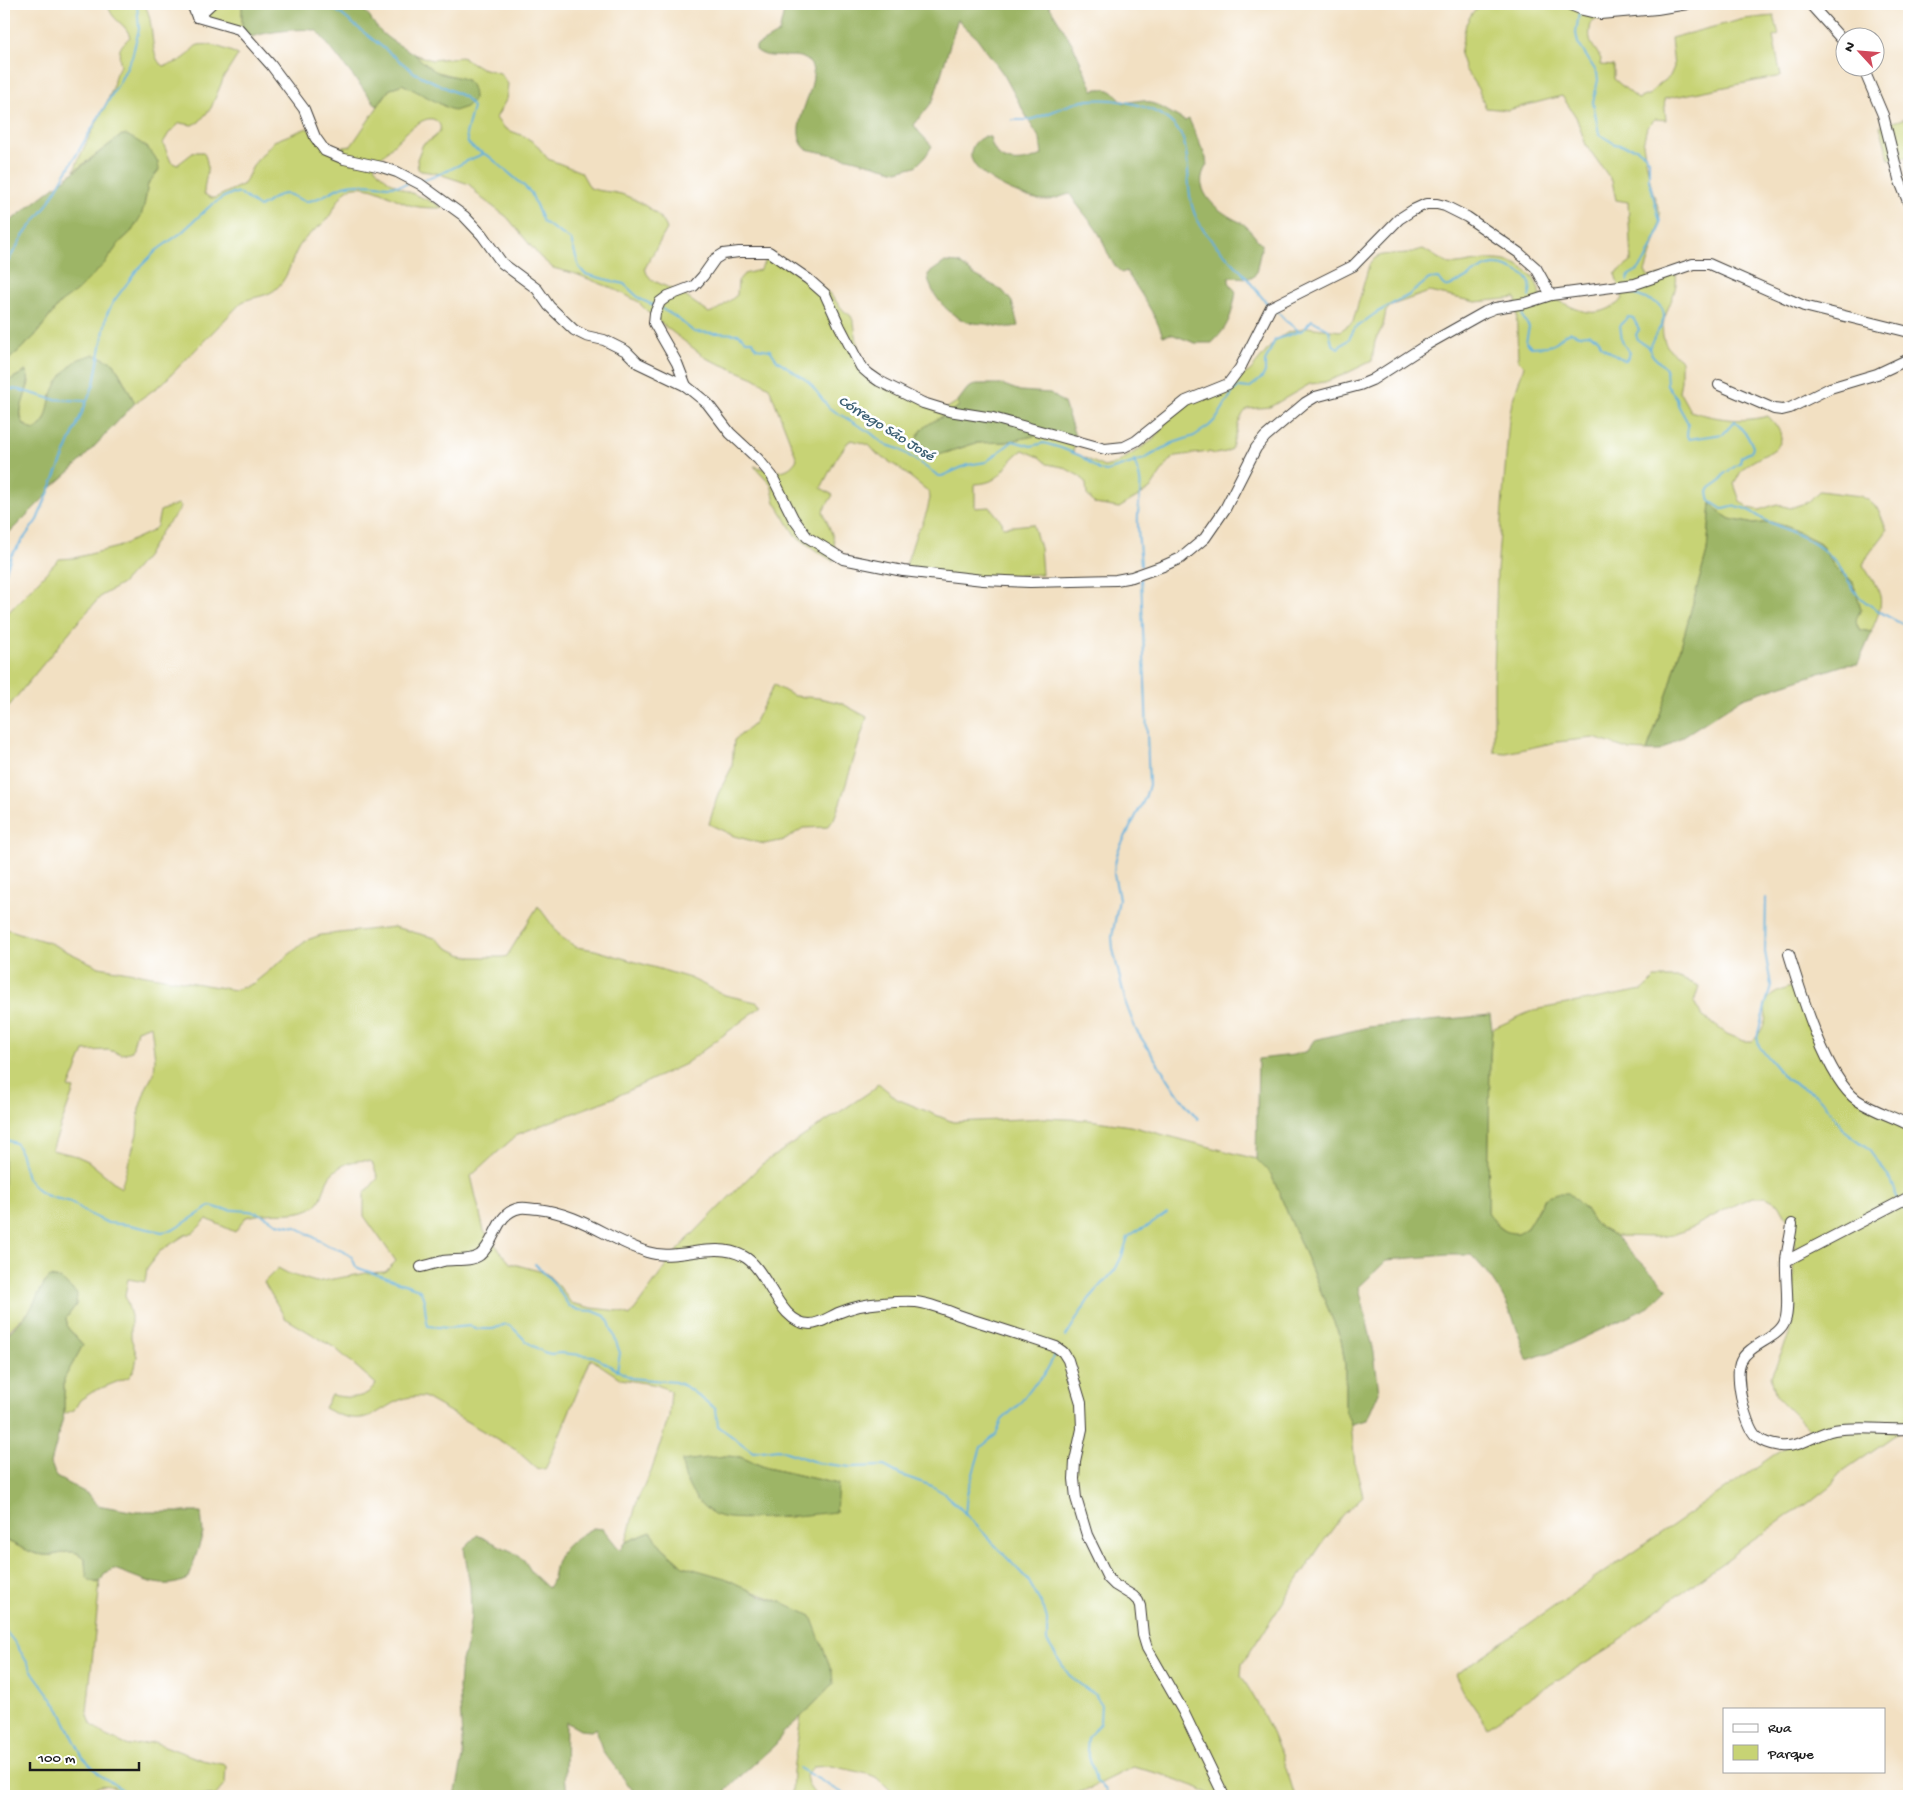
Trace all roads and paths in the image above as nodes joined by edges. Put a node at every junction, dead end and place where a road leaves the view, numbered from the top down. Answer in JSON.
{"nodes":[{"id":1,"x":192,"y":4,"type":"edge"},
{"id":2,"x":211,"y":4,"type":"edge"},
{"id":3,"x":1687,"y":4,"type":"edge"},
{"id":4,"x":1810,"y":4,"type":"edge"},
{"id":5,"x":1575,"y":7,"type":"edge"},
{"id":6,"x":197,"y":17,"type":"junction"},
{"id":7,"x":1836,"y":33,"type":"edge"},
{"id":8,"x":1867,"y":78,"type":"edge"},
{"id":9,"x":1909,"y":204,"type":"edge"},
{"id":10,"x":1551,"y":295,"type":"junction"},
{"id":11,"x":1909,"y":332,"type":"edge"},
{"id":12,"x":1909,"y":359,"type":"edge"},
{"id":13,"x":1719,"y":385,"type":"dead end"},
{"id":14,"x":686,"y":386,"type":"junction"},
{"id":15,"x":1789,"y":954,"type":"dead end"},
{"id":16,"x":1909,"y":1125,"type":"edge"},
{"id":17,"x":1909,"y":1197,"type":"edge"},
{"id":18,"x":1792,"y":1224,"type":"dead end"},
{"id":19,"x":1786,"y":1261,"type":"junction"},
{"id":20,"x":421,"y":1267,"type":"dead end"},
{"id":21,"x":1909,"y":1429,"type":"edge"},
{"id":22,"x":1224,"y":1796,"type":"edge"}],
"edges":[{"from":1,"to":6,"type":"street"},
{"from":2,"to":6,"type":"street"},
{"from":3,"to":5,"type":"street"},
{"from":4,"to":7,"type":"street"},
{"from":6,"to":14,"type":"street"},
{"from":8,"to":9,"type":"street"},
{"from":10,"to":11,"type":"street"},
{"from":10,"to":14,"type":"street"},
{"from":10,"to":14,"type":"street"},
{"from":12,"to":13,"type":"street"},
{"from":15,"to":16,"type":"street"},
{"from":17,"to":19,"type":"street"},
{"from":18,"to":19,"type":"street"},
{"from":19,"to":21,"type":"street"},
{"from":20,"to":22,"type":"street"}]}
